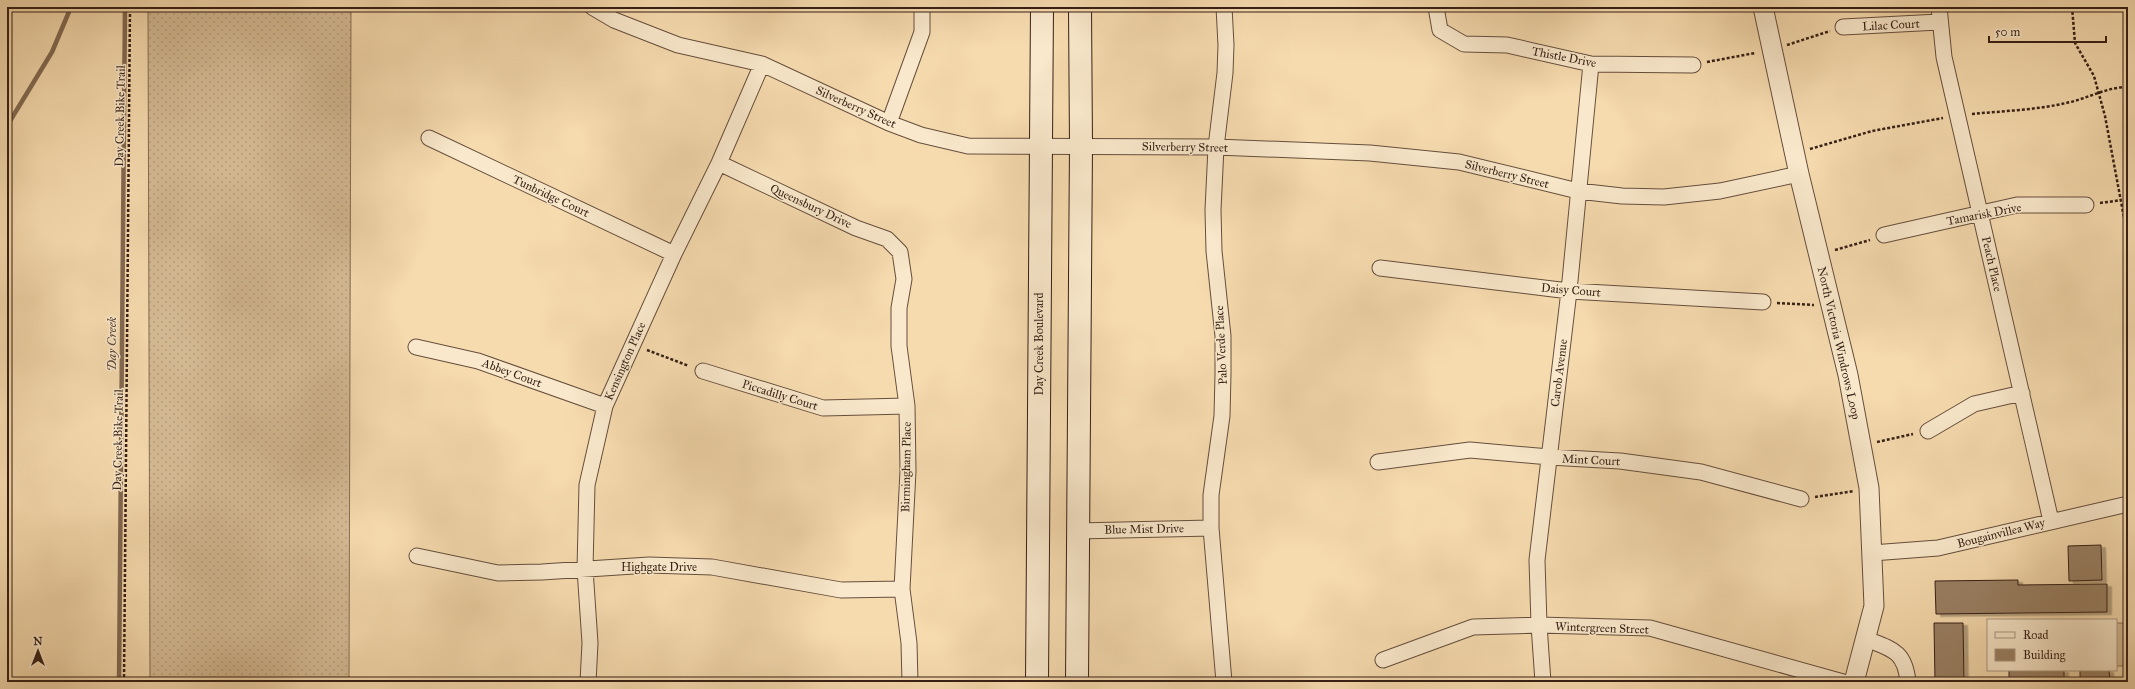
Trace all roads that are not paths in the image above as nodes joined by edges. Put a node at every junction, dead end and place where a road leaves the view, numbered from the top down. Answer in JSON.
{"nodes":[{"id":1,"x":592,"y":7,"type":"edge"},
{"id":2,"x":922,"y":7,"type":"edge"},
{"id":3,"x":1042,"y":7,"type":"edge"},
{"id":4,"x":1080,"y":7,"type":"edge"},
{"id":5,"x":1224,"y":7,"type":"edge"},
{"id":6,"x":1436,"y":7,"type":"edge"},
{"id":7,"x":1763,"y":7,"type":"edge"},
{"id":8,"x":1939,"y":14,"type":"edge"},
{"id":9,"x":1843,"y":27,"type":"dead end"},
{"id":10,"x":762,"y":64,"type":"junction"},
{"id":11,"x":1591,"y":64,"type":"junction"},
{"id":12,"x":1693,"y":65,"type":"dead end"},
{"id":13,"x":889,"y":123,"type":"junction"},
{"id":14,"x":428,"y":138,"type":"dead end"},
{"id":15,"x":1042,"y":146,"type":"junction"},
{"id":16,"x":1081,"y":146,"type":"junction"},
{"id":17,"x":1216,"y":147,"type":"junction"},
{"id":18,"x":719,"y":163,"type":"junction"},
{"id":19,"x":1799,"y":174,"type":"junction"},
{"id":20,"x":1578,"y":191,"type":"junction"},
{"id":21,"x":2086,"y":205,"type":"road end"},
{"id":22,"x":1980,"y":213,"type":"junction"},
{"id":23,"x":1884,"y":236,"type":"road end"},
{"id":24,"x":900,"y":252,"type":"joint"},
{"id":25,"x":674,"y":254,"type":"junction"},
{"id":26,"x":1380,"y":268,"type":"dead end"},
{"id":27,"x":1569,"y":290,"type":"junction"},
{"id":28,"x":1763,"y":302,"type":"road end"},
{"id":29,"x":416,"y":347,"type":"dead end"},
{"id":30,"x":703,"y":370,"type":"road end"},
{"id":31,"x":2022,"y":393,"type":"junction"},
{"id":32,"x":605,"y":406,"type":"junction"},
{"id":33,"x":907,"y":406,"type":"junction"},
{"id":34,"x":1928,"y":431,"type":"road end"},
{"id":35,"x":1549,"y":457,"type":"junction"},
{"id":36,"x":1378,"y":462,"type":"dead end"},
{"id":37,"x":1801,"y":499,"type":"road end"},
{"id":38,"x":2128,"y":504,"type":"edge"},
{"id":39,"x":2051,"y":521,"type":"junction"},
{"id":40,"x":1210,"y":528,"type":"junction"},
{"id":41,"x":1078,"y":530,"type":"junction"},
{"id":42,"x":1872,"y":553,"type":"junction"},
{"id":43,"x":417,"y":556,"type":"dead end"},
{"id":44,"x":585,"y":569,"type":"junction"},
{"id":45,"x":902,"y":590,"type":"junction"},
{"id":46,"x":1539,"y":625,"type":"junction"},
{"id":47,"x":1866,"y":639,"type":"junction"},
{"id":48,"x":1383,"y":660,"type":"dead end"},
{"id":49,"x":588,"y":682,"type":"edge"},
{"id":50,"x":910,"y":682,"type":"edge"},
{"id":51,"x":1037,"y":682,"type":"edge"},
{"id":52,"x":1076,"y":682,"type":"edge"},
{"id":53,"x":1224,"y":682,"type":"edge"},
{"id":54,"x":1543,"y":682,"type":"edge"},
{"id":55,"x":1843,"y":682,"type":"edge"},
{"id":56,"x":1854,"y":682,"type":"edge"},
{"id":57,"x":1908,"y":682,"type":"edge"}],
"edges":[{"from":1,"to":10,"type":"street","name":"Silverberry Street"},
{"from":2,"to":13,"type":"street"},
{"from":3,"to":15,"type":"main road","name":"Day Creek Boulevard"},
{"from":4,"to":16,"type":"main road"},
{"from":5,"to":17,"type":"street","name":"Palo Verde Place"},
{"from":6,"to":11,"type":"street","name":"Thistle Drive"},
{"from":7,"to":19,"type":"street","name":"North Victoria Windrows Loop"},
{"from":8,"to":9,"type":"street","name":"Lilac Court"},
{"from":8,"to":22,"type":"street","name":"Peach Place"},
{"from":10,"to":13,"type":"street","name":"Silverberry Street"},
{"from":10,"to":18,"type":"street","name":"Kensington Place"},
{"from":11,"to":12,"type":"street","name":"Thistle Drive"},
{"from":11,"to":20,"type":"street","name":"Carob Avenue"},
{"from":13,"to":15,"type":"street","name":"Silverberry Street"},
{"from":14,"to":25,"type":"street","name":"Tunbridge Court"},
{"from":15,"to":16,"type":"street","name":"Silverberry Street"},
{"from":15,"to":51,"type":"main road","name":"Day Creek Boulevard"},
{"from":16,"to":17,"type":"street","name":"Silverberry Street"},
{"from":16,"to":41,"type":"main road"},
{"from":17,"to":20,"type":"street","name":"Silverberry Street"},
{"from":17,"to":40,"type":"street","name":"Palo Verde Place"},
{"from":18,"to":24,"type":"street","name":"Queensbury Drive"},
{"from":18,"to":25,"type":"street","name":"Kensington Place"},
{"from":19,"to":20,"type":"street","name":"Silverberry Street"},
{"from":19,"to":42,"type":"street","name":"North Victoria Windrows Loop"},
{"from":20,"to":27,"type":"street","name":"Carob Avenue"},
{"from":21,"to":22,"type":"street","name":"Tamarisk Drive"},
{"from":22,"to":23,"type":"street","name":"Tamarisk Drive"},
{"from":22,"to":31,"type":"street","name":"Peach Place"},
{"from":24,"to":33,"type":"street","name":"Birmingham Place"},
{"from":25,"to":32,"type":"street","name":"Kensington Place"},
{"from":26,"to":27,"type":"street","name":"Daisy Court"},
{"from":27,"to":28,"type":"street","name":"Daisy Court"},
{"from":27,"to":35,"type":"street","name":"Carob Avenue"},
{"from":29,"to":32,"type":"street","name":"Abbey Court"},
{"from":30,"to":33,"type":"street","name":"Piccadilly Court"},
{"from":31,"to":34,"type":"street"},
{"from":31,"to":39,"type":"street","name":"Peach Place"},
{"from":32,"to":44,"type":"street","name":"Kensington Place"},
{"from":33,"to":45,"type":"street","name":"Birmingham Place"},
{"from":35,"to":36,"type":"street","name":"Mint Court"},
{"from":35,"to":37,"type":"street","name":"Mint Court"},
{"from":35,"to":46,"type":"street","name":"Carob Avenue"},
{"from":38,"to":39,"type":"street","name":"Bougainvillea Way"},
{"from":39,"to":42,"type":"street","name":"Bougainvillea Way"},
{"from":40,"to":41,"type":"street","name":"Blue Mist Drive"},
{"from":40,"to":53,"type":"street","name":"Palo Verde Place"},
{"from":41,"to":52,"type":"main road"},
{"from":42,"to":47,"type":"street","name":"North Victoria Windrows Loop"},
{"from":43,"to":44,"type":"street","name":"Highgate Drive"},
{"from":44,"to":45,"type":"street","name":"Highgate Drive"},
{"from":44,"to":49,"type":"street","name":"Kensington Place"},
{"from":45,"to":50,"type":"street","name":"Birmingham Place"},
{"from":46,"to":48,"type":"street","name":"Wintergreen Street"},
{"from":46,"to":54,"type":"street","name":"Carob Avenue"},
{"from":46,"to":55,"type":"street","name":"Wintergreen Street"},
{"from":47,"to":56,"type":"street","name":"North Victoria Windrows Loop"},
{"from":47,"to":57,"type":"street"}]}
